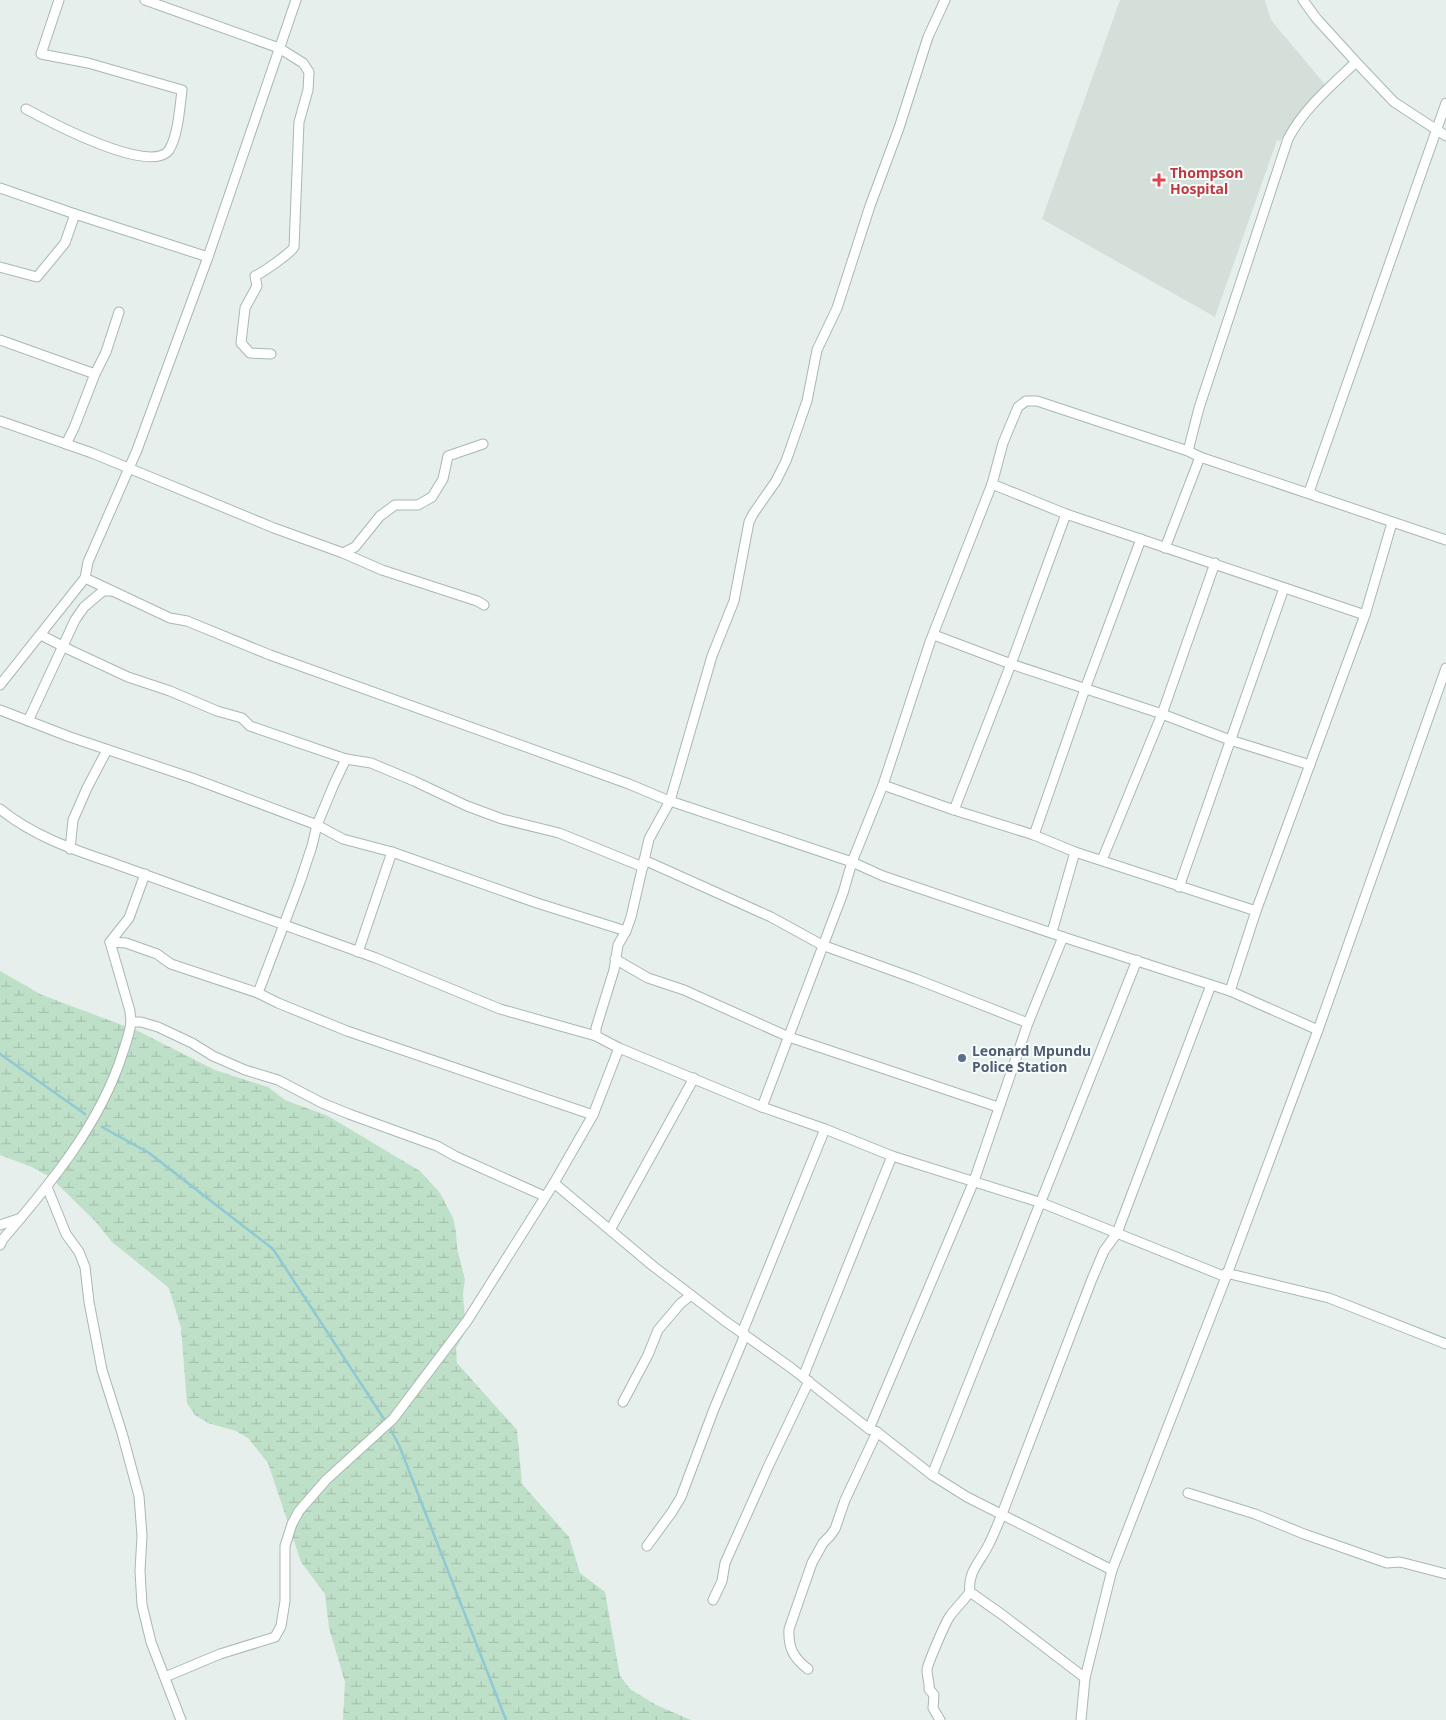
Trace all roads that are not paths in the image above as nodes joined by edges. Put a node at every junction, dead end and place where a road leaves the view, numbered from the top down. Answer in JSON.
{"nodes":[{"id":1,"x":59,"y":0,"type":"edge"},
{"id":2,"x":145,"y":0,"type":"edge"},
{"id":3,"x":296,"y":0,"type":"edge"},
{"id":4,"x":945,"y":0,"type":"edge"},
{"id":5,"x":1303,"y":0,"type":"edge"},
{"id":6,"x":280,"y":48,"type":"junction"},
{"id":7,"x":1356,"y":62,"type":"junction"},
{"id":8,"x":1446,"y":103,"type":"edge"},
{"id":9,"x":26,"y":110,"type":"dead end"},
{"id":10,"x":1437,"y":130,"type":"junction"},
{"id":11,"x":1446,"y":136,"type":"edge"},
{"id":12,"x":0,"y":188,"type":"edge"},
{"id":13,"x":75,"y":214,"type":"junction"},
{"id":14,"x":208,"y":257,"type":"junction"},
{"id":15,"x":0,"y":267,"type":"edge"},
{"id":16,"x":119,"y":312,"type":"dead end"},
{"id":17,"x":0,"y":340,"type":"edge"},
{"id":18,"x":270,"y":354,"type":"dead end"},
{"id":19,"x":95,"y":374,"type":"junction"},
{"id":20,"x":0,"y":421,"type":"edge"},
{"id":21,"x":66,"y":444,"type":"junction"},
{"id":22,"x":483,"y":444,"type":"dead end"},
{"id":23,"x":1188,"y":451,"type":"junction"},
{"id":24,"x":1200,"y":457,"type":"junction"},
{"id":25,"x":130,"y":468,"type":"junction"},
{"id":26,"x":992,"y":484,"type":"junction"},
{"id":27,"x":1316,"y":496,"type":"junction"},
{"id":28,"x":1066,"y":514,"type":"junction"},
{"id":29,"x":1392,"y":523,"type":"junction"},
{"id":30,"x":1141,"y":540,"type":"junction"},
{"id":31,"x":1446,"y":540,"type":"edge"},
{"id":32,"x":1165,"y":548,"type":"junction"},
{"id":33,"x":343,"y":553,"type":"junction"},
{"id":34,"x":1215,"y":563,"type":"junction"},
{"id":35,"x":85,"y":578,"type":"junction"},
{"id":36,"x":1284,"y":588,"type":"junction"},
{"id":37,"x":115,"y":592,"type":"junction"},
{"id":38,"x":484,"y":605,"type":"dead end"},
{"id":39,"x":1365,"y":615,"type":"junction"},
{"id":40,"x":41,"y":635,"type":"junction"},
{"id":41,"x":934,"y":635,"type":"junction"},
{"id":42,"x":62,"y":646,"type":"junction"},
{"id":43,"x":1011,"y":664,"type":"junction"},
{"id":44,"x":1446,"y":668,"type":"edge"},
{"id":45,"x":0,"y":685,"type":"edge"},
{"id":46,"x":1085,"y":689,"type":"junction"},
{"id":47,"x":0,"y":710,"type":"edge"},
{"id":48,"x":1162,"y":714,"type":"junction"},
{"id":49,"x":28,"y":722,"type":"junction"},
{"id":50,"x":1230,"y":740,"type":"junction"},
{"id":51,"x":107,"y":750,"type":"junction"},
{"id":52,"x":346,"y":759,"type":"junction"},
{"id":53,"x":1310,"y":765,"type":"junction"},
{"id":54,"x":883,"y":785,"type":"junction"},
{"id":55,"x":670,"y":801,"type":"junction"},
{"id":56,"x":0,"y":809,"type":"edge"},
{"id":57,"x":954,"y":810,"type":"junction"},
{"id":58,"x":317,"y":825,"type":"junction"},
{"id":59,"x":1034,"y":835,"type":"junction"},
{"id":60,"x":70,"y":849,"type":"junction"},
{"id":61,"x":392,"y":852,"type":"junction"},
{"id":62,"x":1075,"y":852,"type":"junction"},
{"id":63,"x":1102,"y":860,"type":"junction"},
{"id":64,"x":852,"y":862,"type":"junction"},
{"id":65,"x":644,"y":864,"type":"junction"},
{"id":66,"x":145,"y":874,"type":"junction"},
{"id":67,"x":1179,"y":887,"type":"junction"},
{"id":68,"x":1256,"y":910,"type":"junction"},
{"id":69,"x":284,"y":926,"type":"junction"},
{"id":70,"x":626,"y":931,"type":"junction"},
{"id":71,"x":1052,"y":932,"type":"junction"},
{"id":72,"x":1063,"y":937,"type":"junction"},
{"id":73,"x":110,"y":942,"type":"junction"},
{"id":74,"x":822,"y":945,"type":"junction"},
{"id":75,"x":358,"y":952,"type":"junction"},
{"id":76,"x":615,"y":959,"type":"junction"},
{"id":77,"x":1137,"y":960,"type":"junction"},
{"id":78,"x":1211,"y":985,"type":"junction"},
{"id":79,"x":1230,"y":991,"type":"junction"},
{"id":80,"x":258,"y":993,"type":"junction"},
{"id":81,"x":131,"y":1022,"type":"junction"},
{"id":82,"x":1028,"y":1023,"type":"junction"},
{"id":83,"x":1318,"y":1030,"type":"junction"},
{"id":84,"x":596,"y":1036,"type":"junction"},
{"id":85,"x":790,"y":1037,"type":"junction"},
{"id":86,"x":619,"y":1048,"type":"junction"},
{"id":87,"x":694,"y":1078,"type":"junction"},
{"id":88,"x":762,"y":1107,"type":"junction"},
{"id":89,"x":998,"y":1107,"type":"junction"},
{"id":90,"x":592,"y":1114,"type":"junction"},
{"id":91,"x":825,"y":1129,"type":"junction"},
{"id":92,"x":892,"y":1156,"type":"junction"},
{"id":93,"x":974,"y":1181,"type":"junction"},
{"id":94,"x":554,"y":1183,"type":"junction"},
{"id":95,"x":46,"y":1187,"type":"junction"},
{"id":96,"x":544,"y":1196,"type":"junction"},
{"id":97,"x":1042,"y":1203,"type":"junction"},
{"id":98,"x":22,"y":1218,"type":"junction"},
{"id":99,"x":0,"y":1225,"type":"edge"},
{"id":100,"x":610,"y":1230,"type":"junction"},
{"id":101,"x":1117,"y":1233,"type":"junction"},
{"id":102,"x":0,"y":1245,"type":"edge"},
{"id":103,"x":1226,"y":1275,"type":"junction"},
{"id":104,"x":691,"y":1295,"type":"junction"},
{"id":105,"x":744,"y":1334,"type":"junction"},
{"id":106,"x":1446,"y":1344,"type":"edge"},
{"id":107,"x":806,"y":1379,"type":"junction"},
{"id":108,"x":623,"y":1402,"type":"dead end"},
{"id":109,"x":873,"y":1430,"type":"junction"},
{"id":110,"x":932,"y":1475,"type":"junction"},
{"id":111,"x":1188,"y":1493,"type":"dead end"},
{"id":112,"x":1002,"y":1514,"type":"junction"},
{"id":113,"x":647,"y":1546,"type":"dead end"},
{"id":114,"x":1112,"y":1570,"type":"junction"},
{"id":115,"x":1446,"y":1574,"type":"edge"},
{"id":116,"x":970,"y":1592,"type":"junction"},
{"id":117,"x":713,"y":1600,"type":"dead end"},
{"id":118,"x":808,"y":1669,"type":"dead end"},
{"id":119,"x":165,"y":1677,"type":"junction"},
{"id":120,"x":1085,"y":1678,"type":"junction"},
{"id":121,"x":181,"y":1720,"type":"edge"},
{"id":122,"x":940,"y":1720,"type":"edge"},
{"id":123,"x":1081,"y":1720,"type":"edge"}],
"edges":[{"from":1,"to":9,"type":"street"},
{"from":2,"to":6,"type":"street"},
{"from":3,"to":6,"type":"street"},
{"from":4,"to":55,"type":"street"},
{"from":5,"to":7,"type":"street"},
{"from":6,"to":14,"type":"street"},
{"from":6,"to":18,"type":"street"},
{"from":7,"to":10,"type":"street"},
{"from":7,"to":23,"type":"street"},
{"from":8,"to":10,"type":"street"},
{"from":10,"to":11,"type":"street"},
{"from":10,"to":27,"type":"street"},
{"from":12,"to":13,"type":"street"},
{"from":13,"to":14,"type":"street"},
{"from":13,"to":15,"type":"street"},
{"from":14,"to":25,"type":"street"},
{"from":16,"to":19,"type":"street"},
{"from":17,"to":19,"type":"street"},
{"from":19,"to":21,"type":"street"},
{"from":20,"to":21,"type":"street"},
{"from":21,"to":25,"type":"street"},
{"from":22,"to":33,"type":"street"},
{"from":23,"to":24,"type":"street"},
{"from":23,"to":26,"type":"street"},
{"from":24,"to":27,"type":"street"},
{"from":24,"to":32,"type":"street"},
{"from":25,"to":33,"type":"street"},
{"from":25,"to":35,"type":"street"},
{"from":26,"to":28,"type":"street"},
{"from":26,"to":41,"type":"street"},
{"from":27,"to":29,"type":"street"},
{"from":28,"to":30,"type":"street"},
{"from":28,"to":43,"type":"street"},
{"from":29,"to":31,"type":"street"},
{"from":29,"to":39,"type":"street"},
{"from":30,"to":32,"type":"street"},
{"from":30,"to":46,"type":"street"},
{"from":32,"to":34,"type":"street"},
{"from":33,"to":38,"type":"street"},
{"from":34,"to":36,"type":"street"},
{"from":34,"to":48,"type":"street"},
{"from":35,"to":37,"type":"street"},
{"from":35,"to":40,"type":"street"},
{"from":36,"to":39,"type":"street"},
{"from":36,"to":50,"type":"street"},
{"from":37,"to":42,"type":"street"},
{"from":37,"to":55,"type":"street"},
{"from":39,"to":53,"type":"street"},
{"from":40,"to":42,"type":"street"},
{"from":40,"to":45,"type":"street"},
{"from":41,"to":43,"type":"street"},
{"from":41,"to":54,"type":"street"},
{"from":42,"to":49,"type":"street"},
{"from":42,"to":52,"type":"street"},
{"from":43,"to":46,"type":"street"},
{"from":43,"to":57,"type":"street"},
{"from":44,"to":83,"type":"street"},
{"from":46,"to":48,"type":"street"},
{"from":46,"to":59,"type":"street"},
{"from":47,"to":49,"type":"street"},
{"from":48,"to":50,"type":"street"},
{"from":48,"to":63,"type":"street"},
{"from":49,"to":51,"type":"street"},
{"from":50,"to":53,"type":"street"},
{"from":50,"to":67,"type":"street"},
{"from":51,"to":58,"type":"street"},
{"from":51,"to":60,"type":"street"},
{"from":52,"to":58,"type":"street"},
{"from":52,"to":65,"type":"street"},
{"from":53,"to":68,"type":"street"},
{"from":54,"to":57,"type":"street"},
{"from":54,"to":64,"type":"street"},
{"from":55,"to":64,"type":"street"},
{"from":55,"to":65,"type":"street"},
{"from":56,"to":60,"type":"street"},
{"from":57,"to":59,"type":"street"},
{"from":58,"to":61,"type":"street"},
{"from":58,"to":69,"type":"street"},
{"from":59,"to":62,"type":"street"},
{"from":60,"to":66,"type":"street"},
{"from":61,"to":70,"type":"street"},
{"from":61,"to":75,"type":"street"},
{"from":62,"to":63,"type":"street"},
{"from":62,"to":71,"type":"street"},
{"from":63,"to":67,"type":"street"},
{"from":64,"to":71,"type":"street"},
{"from":64,"to":74,"type":"street"},
{"from":65,"to":70,"type":"street"},
{"from":65,"to":74,"type":"street"},
{"from":66,"to":69,"type":"street"},
{"from":66,"to":73,"type":"street"},
{"from":67,"to":68,"type":"street"},
{"from":68,"to":79,"type":"street"},
{"from":69,"to":75,"type":"street"},
{"from":69,"to":80,"type":"street"},
{"from":70,"to":76,"type":"street"},
{"from":71,"to":72,"type":"street"},
{"from":72,"to":77,"type":"street"},
{"from":72,"to":82,"type":"street"},
{"from":73,"to":80,"type":"street"},
{"from":73,"to":81,"type":"street"},
{"from":74,"to":82,"type":"street"},
{"from":74,"to":85,"type":"street"},
{"from":75,"to":84,"type":"street"},
{"from":76,"to":84,"type":"street"},
{"from":76,"to":85,"type":"street"},
{"from":77,"to":78,"type":"street"},
{"from":77,"to":97,"type":"street"},
{"from":78,"to":79,"type":"street"},
{"from":78,"to":101,"type":"street"},
{"from":79,"to":83,"type":"street"},
{"from":80,"to":90,"type":"street"},
{"from":81,"to":95,"type":"street"},
{"from":81,"to":96,"type":"street"},
{"from":82,"to":89,"type":"street"},
{"from":83,"to":103,"type":"street"},
{"from":84,"to":86,"type":"street"},
{"from":85,"to":88,"type":"street"},
{"from":85,"to":89,"type":"street"},
{"from":86,"to":87,"type":"street"},
{"from":86,"to":90,"type":"street"},
{"from":87,"to":88,"type":"street"},
{"from":87,"to":100,"type":"street"},
{"from":88,"to":91,"type":"street"},
{"from":89,"to":93,"type":"street"},
{"from":90,"to":94,"type":"street"},
{"from":91,"to":92,"type":"street"},
{"from":91,"to":105,"type":"street"},
{"from":92,"to":93,"type":"street"},
{"from":92,"to":107,"type":"street"},
{"from":93,"to":97,"type":"street"},
{"from":93,"to":109,"type":"street"},
{"from":94,"to":96,"type":"street"},
{"from":94,"to":100,"type":"street"},
{"from":95,"to":98,"type":"street"},
{"from":95,"to":119,"type":"street"},
{"from":96,"to":119,"type":"street"},
{"from":97,"to":101,"type":"street"},
{"from":97,"to":110,"type":"street"},
{"from":98,"to":99,"type":"street"},
{"from":98,"to":102,"type":"street"},
{"from":100,"to":104,"type":"street"},
{"from":101,"to":103,"type":"street"},
{"from":101,"to":112,"type":"street"},
{"from":103,"to":106,"type":"street"},
{"from":103,"to":114,"type":"street"},
{"from":104,"to":105,"type":"street"},
{"from":104,"to":108,"type":"street"},
{"from":105,"to":107,"type":"street"},
{"from":105,"to":113,"type":"street"},
{"from":107,"to":109,"type":"street"},
{"from":107,"to":117,"type":"street"},
{"from":109,"to":110,"type":"street"},
{"from":109,"to":118,"type":"street"},
{"from":110,"to":112,"type":"street"},
{"from":111,"to":115,"type":"street"},
{"from":112,"to":114,"type":"street"},
{"from":112,"to":116,"type":"street"},
{"from":114,"to":120,"type":"street"},
{"from":116,"to":120,"type":"street"},
{"from":116,"to":122,"type":"street"},
{"from":119,"to":121,"type":"street"},
{"from":120,"to":123,"type":"street"}]}
